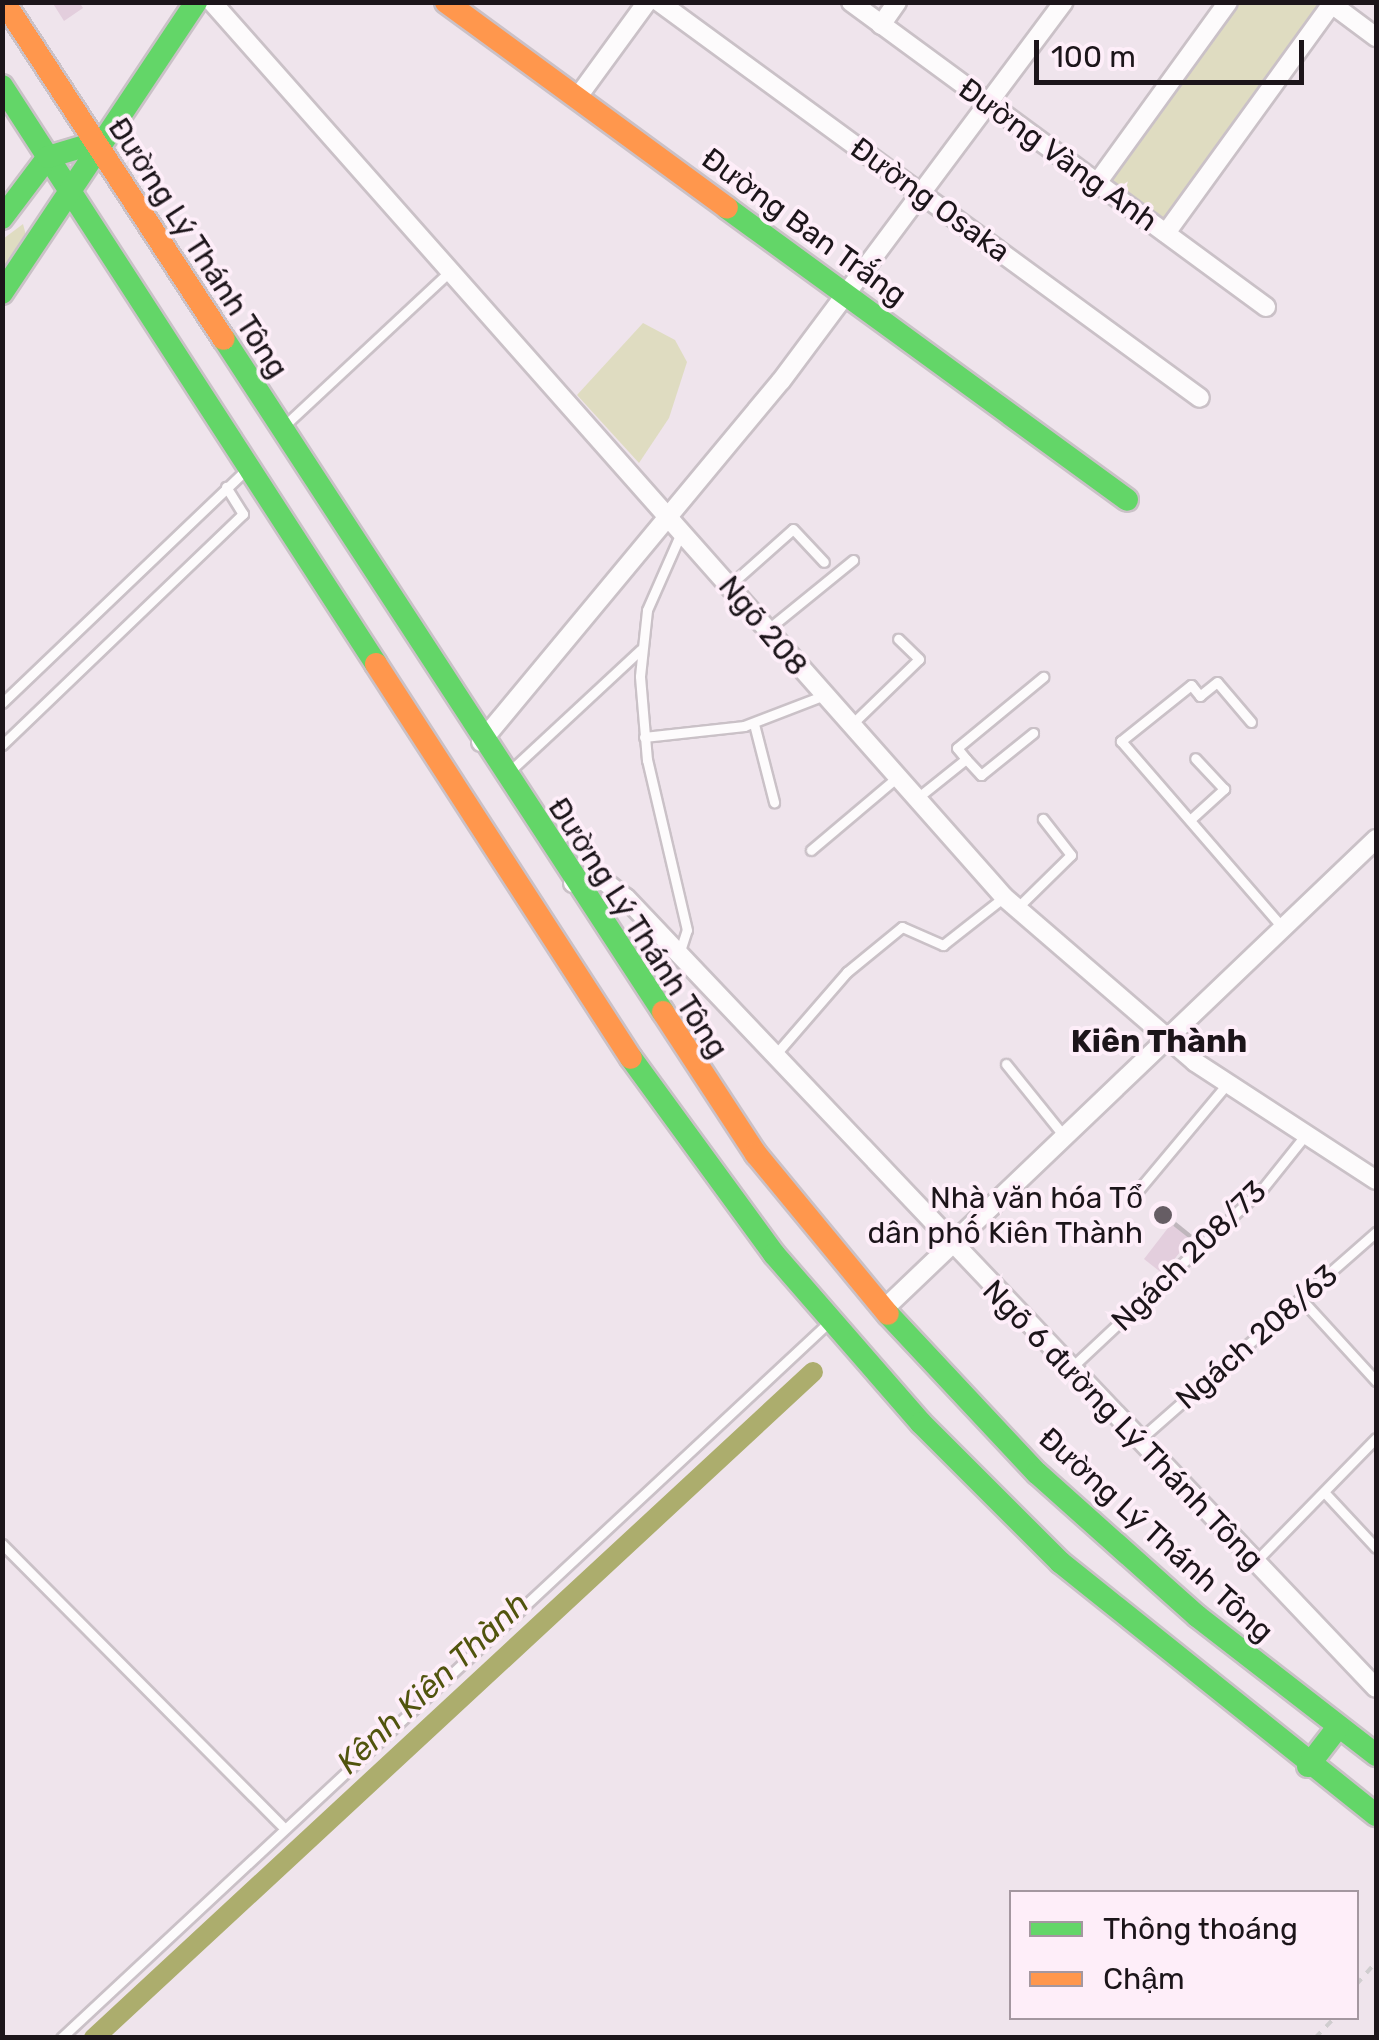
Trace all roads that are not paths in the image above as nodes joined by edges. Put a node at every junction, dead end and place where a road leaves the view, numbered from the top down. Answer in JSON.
{"nodes":[{"id":1,"x":4,"y":2,"type":"edge"},
{"id":2,"x":196,"y":2,"type":"edge"},
{"id":3,"x":212,"y":2,"type":"edge"},
{"id":4,"x":446,"y":2,"type":"edge"},
{"id":5,"x":647,"y":2,"type":"edge"},
{"id":6,"x":659,"y":2,"type":"edge"},
{"id":7,"x":850,"y":2,"type":"edge"},
{"id":8,"x":897,"y":2,"type":"edge"},
{"id":9,"x":1064,"y":2,"type":"edge"},
{"id":10,"x":1228,"y":2,"type":"edge"},
{"id":11,"x":1330,"y":3,"type":"edge"},
{"id":12,"x":881,"y":25,"type":"junction"},
{"id":13,"x":1376,"y":37,"type":"edge"},
{"id":14,"x":2,"y":86,"type":"edge"},
{"id":15,"x":577,"y":98,"type":"junction"},
{"id":16,"x":988,"y":104,"type":"junction"},
{"id":17,"x":95,"y":144,"type":"junction"},
{"id":18,"x":48,"y":156,"type":"junction"},
{"id":19,"x":1097,"y":183,"type":"junction"},
{"id":20,"x":921,"y":194,"type":"junction"},
{"id":21,"x":74,"y":196,"type":"junction"},
{"id":22,"x":2,"y":218,"type":"edge"},
{"id":23,"x":1166,"y":233,"type":"junction"},
{"id":24,"x":450,"y":271,"type":"junction"},
{"id":25,"x":2,"y":293,"type":"edge"},
{"id":26,"x":846,"y":295,"type":"junction"},
{"id":27,"x":1266,"y":307,"type":"dead end"},
{"id":28,"x":1200,"y":398,"type":"dead end"},
{"id":29,"x":280,"y":430,"type":"junction"},
{"id":30,"x":249,"y":468,"type":"junction"},
{"id":31,"x":226,"y":487,"type":"junction"},
{"id":32,"x":1126,"y":500,"type":"dead end"},
{"id":33,"x":667,"y":513,"type":"junction"},
{"id":34,"x":683,"y":531,"type":"junction"},
{"id":35,"x":853,"y":560,"type":"dead end"},
{"id":36,"x":824,"y":562,"type":"dead end"},
{"id":37,"x":730,"y":586,"type":"junction"},
{"id":38,"x":767,"y":630,"type":"junction"},
{"id":39,"x":898,"y":639,"type":"dead end"},
{"id":40,"x":640,"y":650,"type":"junction"},
{"id":41,"x":1043,"y":676,"type":"dead end"},
{"id":42,"x":822,"y":696,"type":"junction"},
{"id":43,"x":2,"y":704,"type":"edge"},
{"id":44,"x":1251,"y":722,"type":"dead end"},
{"id":45,"x":754,"y":724,"type":"junction"},
{"id":46,"x":850,"y":726,"type":"junction"},
{"id":47,"x":1034,"y":733,"type":"dead end"},
{"id":48,"x":644,"y":737,"type":"junction"},
{"id":49,"x":482,"y":742,"type":"junction"},
{"id":50,"x":2,"y":746,"type":"edge"},
{"id":51,"x":1195,"y":758,"type":"dead end"},
{"id":52,"x":966,"y":759,"type":"junction"},
{"id":53,"x":504,"y":776,"type":"junction"},
{"id":54,"x":895,"y":779,"type":"junction"},
{"id":55,"x":914,"y":800,"type":"junction"},
{"id":56,"x":774,"y":802,"type":"dead end"},
{"id":57,"x":1043,"y":819,"type":"dead end"},
{"id":58,"x":1191,"y":819,"type":"junction"},
{"id":59,"x":1376,"y":839,"type":"edge"},
{"id":60,"x":811,"y":850,"type":"dead end"},
{"id":61,"x":573,"y":884,"type":"junction"},
{"id":62,"x":1010,"y":903,"type":"junction"},
{"id":63,"x":1282,"y":928,"type":"junction"},
{"id":64,"x":678,"y":954,"type":"junction"},
{"id":65,"x":665,"y":1025,"type":"junction"},
{"id":66,"x":1164,"y":1038,"type":"junction"},
{"id":67,"x":628,"y":1054,"type":"junction"},
{"id":68,"x":774,"y":1056,"type":"junction"},
{"id":69,"x":1006,"y":1064,"type":"dead end"},
{"id":70,"x":1226,"y":1085,"type":"junction"},
{"id":71,"x":1063,"y":1135,"type":"junction"},
{"id":72,"x":1303,"y":1138,"type":"junction"},
{"id":73,"x":1376,"y":1180,"type":"edge"},
{"id":74,"x":1135,"y":1194,"type":"dead end"},
{"id":75,"x":1376,"y":1232,"type":"edge"},
{"id":76,"x":950,"y":1245,"type":"junction"},
{"id":77,"x":1302,"y":1300,"type":"junction"},
{"id":78,"x":883,"y":1310,"type":"junction"},
{"id":79,"x":829,"y":1322,"type":"junction"},
{"id":80,"x":1070,"y":1369,"type":"junction"},
{"id":81,"x":1376,"y":1380,"type":"edge"},
{"id":82,"x":1376,"y":1438,"type":"edge"},
{"id":83,"x":1137,"y":1441,"type":"junction"},
{"id":84,"x":1324,"y":1492,"type":"junction"},
{"id":85,"x":2,"y":1544,"type":"edge"},
{"id":86,"x":1376,"y":1548,"type":"edge"},
{"id":87,"x":1255,"y":1562,"type":"junction"},
{"id":88,"x":1376,"y":1688,"type":"edge"},
{"id":89,"x":1338,"y":1727,"type":"junction"},
{"id":90,"x":1376,"y":1756,"type":"edge"},
{"id":91,"x":1308,"y":1766,"type":"junction"},
{"id":92,"x":1376,"y":1815,"type":"edge"},
{"id":93,"x":282,"y":1826,"type":"junction"},
{"id":94,"x":60,"y":2038,"type":"edge"}],
"edges":[{"from":1,"to":17,"type":"main road","name":"Đường Lý Thánh Tông"},
{"from":2,"to":17,"type":"main road"},
{"from":3,"to":24,"type":"street","name":"Ngõ 208"},
{"from":4,"to":15,"type":"main road","name":"Đường Ban Trắng"},
{"from":5,"to":15,"type":"street"},
{"from":6,"to":20,"type":"street","name":"Đường Osaka"},
{"from":7,"to":12,"type":"street","name":"Đường Vàng Anh"},
{"from":8,"to":12,"type":"street"},
{"from":9,"to":16,"type":"street"},
{"from":10,"to":19,"type":"street"},
{"from":11,"to":13,"type":"street"},
{"from":11,"to":23,"type":"street"},
{"from":12,"to":16,"type":"street","name":"Đường Vàng Anh"},
{"from":14,"to":18,"type":"main road"},
{"from":15,"to":26,"type":"main road","name":"Đường Ban Trắng"},
{"from":16,"to":19,"type":"street","name":"Đường Vàng Anh"},
{"from":16,"to":20,"type":"street"},
{"from":17,"to":18,"type":"main road"},
{"from":17,"to":21,"type":"main road"},
{"from":17,"to":29,"type":"main road","name":"Đường Lý Thánh Tông"},
{"from":18,"to":21,"type":"main road"},
{"from":18,"to":22,"type":"main road"},
{"from":19,"to":23,"type":"street","name":"Đường Vàng Anh"},
{"from":20,"to":26,"type":"street"},
{"from":20,"to":28,"type":"street","name":"Đường Osaka"},
{"from":21,"to":25,"type":"main road"},
{"from":21,"to":30,"type":"main road"},
{"from":23,"to":27,"type":"street","name":"Đường Vàng Anh"},
{"from":24,"to":29,"type":"lane"},
{"from":24,"to":33,"type":"street","name":"Ngõ 208"},
{"from":26,"to":32,"type":"main road","name":"Đường Ban Trắng"},
{"from":26,"to":33,"type":"street"},
{"from":29,"to":49,"type":"main road","name":"Đường Lý Thánh Tông"},
{"from":30,"to":31,"type":"lane"},
{"from":30,"to":67,"type":"main road"},
{"from":31,"to":43,"type":"lane"},
{"from":31,"to":50,"type":"lane"},
{"from":33,"to":34,"type":"street","name":"Ngõ 208"},
{"from":33,"to":49,"type":"street"},
{"from":34,"to":37,"type":"street","name":"Ngõ 208"},
{"from":34,"to":40,"type":"lane"},
{"from":35,"to":38,"type":"lane"},
{"from":36,"to":37,"type":"lane"},
{"from":37,"to":38,"type":"street","name":"Ngõ 208"},
{"from":38,"to":42,"type":"street","name":"Ngõ 208"},
{"from":39,"to":46,"type":"lane"},
{"from":40,"to":48,"type":"lane"},
{"from":40,"to":53,"type":"lane"},
{"from":41,"to":52,"type":"lane"},
{"from":42,"to":45,"type":"lane"},
{"from":42,"to":46,"type":"street","name":"Ngõ 208"},
{"from":44,"to":58,"type":"lane"},
{"from":45,"to":48,"type":"lane"},
{"from":45,"to":56,"type":"lane"},
{"from":46,"to":54,"type":"street","name":"Ngõ 208"},
{"from":47,"to":52,"type":"lane"},
{"from":48,"to":64,"type":"lane"},
{"from":49,"to":53,"type":"main road","name":"Đường Lý Thánh Tông"},
{"from":51,"to":58,"type":"lane"},
{"from":52,"to":55,"type":"lane"},
{"from":53,"to":61,"type":"main road","name":"Đường Lý Thánh Tông"},
{"from":54,"to":55,"type":"street","name":"Ngõ 208"},
{"from":54,"to":60,"type":"lane"},
{"from":55,"to":62,"type":"street","name":"Ngõ 208"},
{"from":57,"to":62,"type":"lane"},
{"from":58,"to":63,"type":"lane"},
{"from":59,"to":63,"type":"street"},
{"from":61,"to":64,"type":"street","name":"Ngõ 6 đường Lý Thánh Tông"},
{"from":61,"to":65,"type":"main road","name":"Đường Lý Thánh Tông"},
{"from":62,"to":66,"type":"street","name":"Ngõ 208"},
{"from":62,"to":68,"type":"lane"},
{"from":63,"to":66,"type":"street"},
{"from":64,"to":68,"type":"street","name":"Ngõ 6 đường Lý Thánh Tông"},
{"from":65,"to":67,"type":"main road"},
{"from":65,"to":78,"type":"main road","name":"Đường Lý Thánh Tông"},
{"from":66,"to":70,"type":"street","name":"Ngõ 208"},
{"from":66,"to":71,"type":"street"},
{"from":67,"to":79,"type":"main road"},
{"from":68,"to":76,"type":"street","name":"Ngõ 6 đường Lý Thánh Tông"},
{"from":69,"to":71,"type":"lane"},
{"from":70,"to":72,"type":"street","name":"Ngõ 208"},
{"from":70,"to":74,"type":"lane"},
{"from":71,"to":76,"type":"street"},
{"from":72,"to":73,"type":"street","name":"Ngõ 208"},
{"from":72,"to":80,"type":"lane","name":"Ngách 208/73"},
{"from":75,"to":77,"type":"lane","name":"Ngách 208/63"},
{"from":76,"to":78,"type":"street"},
{"from":76,"to":80,"type":"street","name":"Ngõ 6 đường Lý Thánh Tông"},
{"from":77,"to":81,"type":"lane"},
{"from":77,"to":83,"type":"lane","name":"Ngách 208/63"},
{"from":78,"to":89,"type":"main road","name":"Đường Lý Thánh Tông"},
{"from":79,"to":91,"type":"main road"},
{"from":79,"to":93,"type":"lane"},
{"from":80,"to":83,"type":"street","name":"Ngõ 6 đường Lý Thánh Tông"},
{"from":82,"to":84,"type":"lane"},
{"from":83,"to":87,"type":"street","name":"Ngõ 6 đường Lý Thánh Tông"},
{"from":84,"to":86,"type":"lane"},
{"from":84,"to":87,"type":"lane"},
{"from":85,"to":93,"type":"lane"},
{"from":87,"to":88,"type":"street","name":"Ngõ 6 đường Lý Thánh Tông"},
{"from":89,"to":90,"type":"main road","name":"Đường Lý Thánh Tông"},
{"from":89,"to":91,"type":"main road"},
{"from":91,"to":92,"type":"main road"},
{"from":93,"to":94,"type":"lane"}]}
